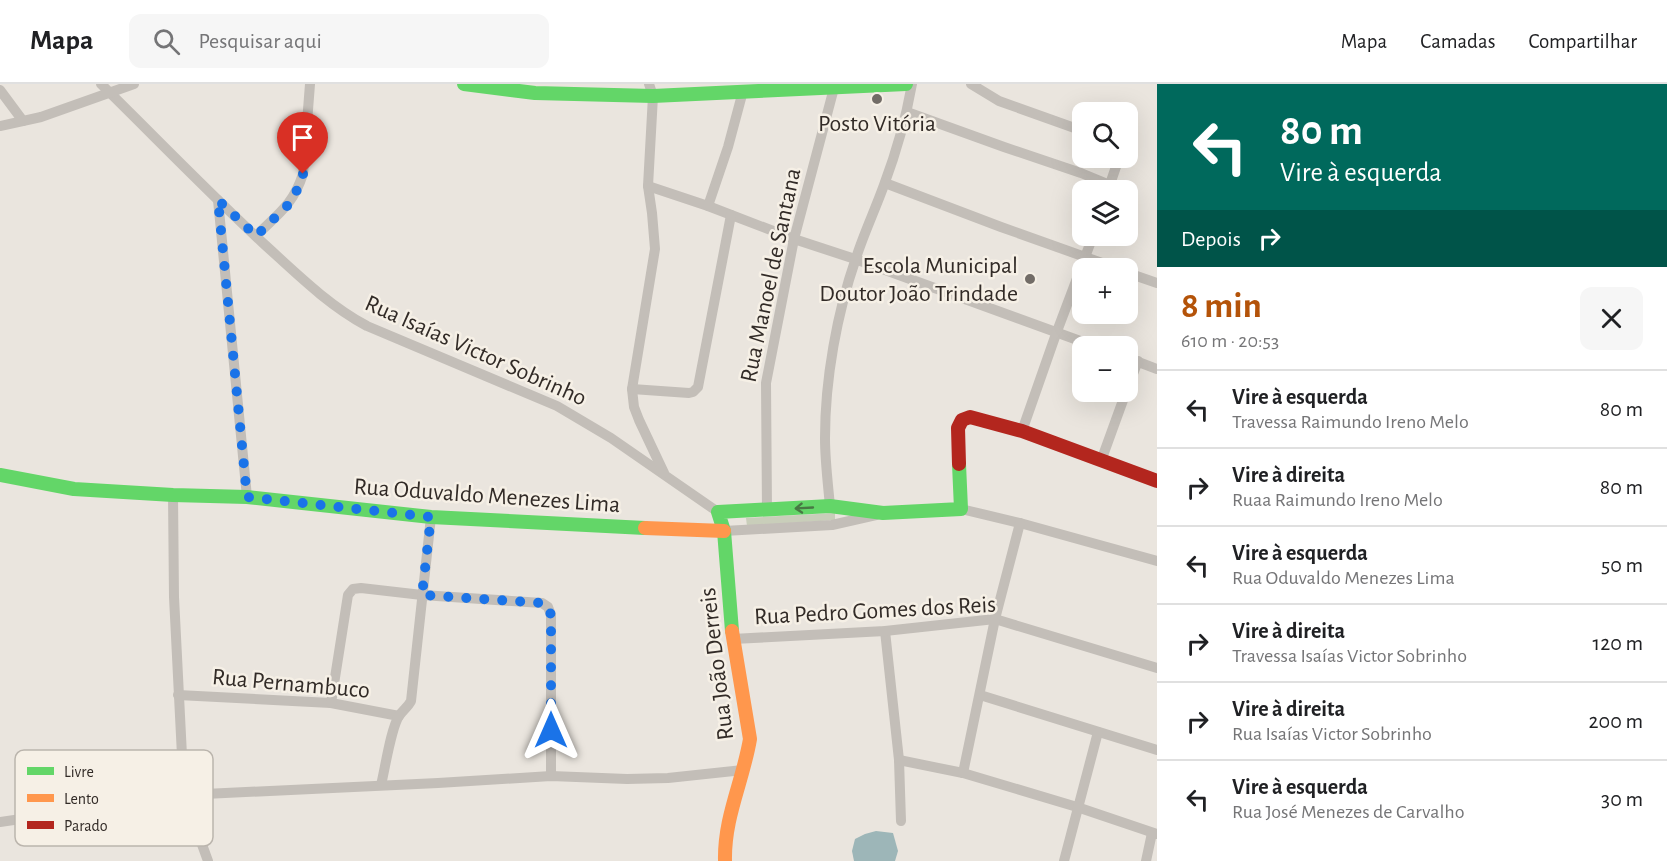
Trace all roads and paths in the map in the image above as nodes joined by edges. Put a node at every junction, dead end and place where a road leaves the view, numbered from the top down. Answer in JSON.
{"nodes":[{"id":1,"x":100,"y":84,"type":"edge"},
{"id":2,"x":134,"y":84,"type":"edge"},
{"id":3,"x":310,"y":84,"type":"edge"},
{"id":4,"x":464,"y":84,"type":"edge"},
{"id":5,"x":906,"y":84,"type":"edge"},
{"id":6,"x":912,"y":84,"type":"edge"},
{"id":7,"x":971,"y":84,"type":"edge"},
{"id":8,"x":834,"y":88,"type":"junction"},
{"id":9,"x":0,"y":90,"type":"edge"},
{"id":10,"x":651,"y":90,"type":"edge"},
{"id":11,"x":743,"y":91,"type":"junction"},
{"id":12,"x":109,"y":92,"type":"junction"},
{"id":13,"x":907,"y":112,"type":"junction"},
{"id":14,"x":23,"y":121,"type":"junction"},
{"id":15,"x":0,"y":126,"type":"edge"},
{"id":16,"x":1072,"y":126,"type":"edge"},
{"id":17,"x":1094,"y":180,"type":"edge"},
{"id":18,"x":885,"y":183,"type":"junction"},
{"id":19,"x":648,"y":186,"type":"junction"},
{"id":20,"x":218,"y":200,"type":"junction"},
{"id":21,"x":708,"y":206,"type":"junction"},
{"id":22,"x":731,"y":215,"type":"junction"},
{"id":23,"x":256,"y":236,"type":"junction"},
{"id":24,"x":794,"y":239,"type":"junction"},
{"id":25,"x":1090,"y":246,"type":"edge"},
{"id":26,"x":1086,"y":258,"type":"joint"},
{"id":27,"x":855,"y":259,"type":"junction"},
{"id":28,"x":1138,"y":276,"type":"edge"},
{"id":29,"x":1157,"y":283,"type":"edge"},
{"id":30,"x":1072,"y":293,"type":"edge"},
{"id":31,"x":1056,"y":334,"type":"junction"},
{"id":32,"x":1072,"y":339,"type":"edge"},
{"id":33,"x":1138,"y":362,"type":"edge"},
{"id":34,"x":1157,"y":369,"type":"edge"},
{"id":35,"x":632,"y":389,"type":"junction"},
{"id":36,"x":1122,"y":402,"type":"edge"},
{"id":37,"x":1022,"y":431,"type":"junction"},
{"id":38,"x":1101,"y":461,"type":"junction"},
{"id":39,"x":0,"y":475,"type":"edge"},
{"id":40,"x":665,"y":475,"type":"junction"},
{"id":41,"x":1157,"y":481,"type":"edge"},
{"id":42,"x":173,"y":495,"type":"junction"},
{"id":43,"x":247,"y":497,"type":"junction"},
{"id":44,"x":830,"y":506,"type":"junction"},
{"id":45,"x":961,"y":509,"type":"junction"},
{"id":46,"x":767,"y":510,"type":"junction"},
{"id":47,"x":718,"y":512,"type":"junction"},
{"id":48,"x":883,"y":513,"type":"junction"},
{"id":49,"x":431,"y":517,"type":"junction"},
{"id":50,"x":1020,"y":524,"type":"junction"},
{"id":51,"x":724,"y":531,"type":"junction"},
{"id":52,"x":1157,"y":561,"type":"edge"},
{"id":53,"x":422,"y":595,"type":"junction"},
{"id":54,"x":995,"y":620,"type":"junction"},
{"id":55,"x":885,"y":631,"type":"junction"},
{"id":56,"x":733,"y":639,"type":"junction"},
{"id":57,"x":1157,"y":668,"type":"edge"},
{"id":58,"x":178,"y":695,"type":"junction"},
{"id":59,"x":980,"y":695,"type":"junction"},
{"id":60,"x":331,"y":704,"type":"junction"},
{"id":61,"x":399,"y":716,"type":"junction"},
{"id":62,"x":1098,"y":732,"type":"junction"},
{"id":63,"x":181,"y":750,"type":"edge"},
{"id":64,"x":1157,"y":750,"type":"edge"},
{"id":65,"x":899,"y":760,"type":"junction"},
{"id":66,"x":743,"y":770,"type":"junction"},
{"id":67,"x":963,"y":773,"type":"junction"},
{"id":68,"x":551,"y":776,"type":"junction"},
{"id":69,"x":381,"y":785,"type":"junction"},
{"id":70,"x":213,"y":794,"type":"edge"},
{"id":71,"x":1077,"y":807,"type":"junction"},
{"id":72,"x":15,"y":820,"type":"edge"},
{"id":73,"x":901,"y":821,"type":"dead end"},
{"id":74,"x":0,"y":822,"type":"edge"},
{"id":75,"x":1155,"y":834,"type":"edge"},
{"id":76,"x":203,"y":846,"type":"edge"},
{"id":77,"x":208,"y":861,"type":"edge"},
{"id":78,"x":724,"y":861,"type":"edge"},
{"id":79,"x":1064,"y":861,"type":"edge"},
{"id":80,"x":1146,"y":861,"type":"edge"}],
"edges":[{"from":1,"to":12,"type":"street","name":"Rua Isaías Victor Sobrinho"},
{"from":2,"to":12,"type":"street"},
{"from":3,"to":23,"type":"street"},
{"from":4,"to":10,"type":"street"},
{"from":5,"to":8,"type":"street"},
{"from":6,"to":13,"type":"street"},
{"from":7,"to":16,"type":"street"},
{"from":8,"to":11,"type":"street"},
{"from":8,"to":24,"type":"street","name":"Rua Manoel de Santana"},
{"from":9,"to":14,"type":"street"},
{"from":10,"to":11,"type":"street"},
{"from":10,"to":19,"type":"street"},
{"from":11,"to":21,"type":"street"},
{"from":12,"to":14,"type":"street"},
{"from":12,"to":20,"type":"street","name":"Rua Isaías Victor Sobrinho"},
{"from":13,"to":17,"type":"street"},
{"from":13,"to":18,"type":"street"},
{"from":14,"to":15,"type":"street"},
{"from":18,"to":26,"type":"street"},
{"from":18,"to":27,"type":"street"},
{"from":19,"to":21,"type":"street"},
{"from":19,"to":35,"type":"street"},
{"from":20,"to":23,"type":"street","name":"Rua Isaías Victor Sobrinho"},
{"from":20,"to":43,"type":"street"},
{"from":21,"to":22,"type":"street"},
{"from":22,"to":24,"type":"street"},
{"from":22,"to":35,"type":"street"},
{"from":23,"to":40,"type":"street","name":"Rua Isaías Victor Sobrinho"},
{"from":24,"to":27,"type":"street"},
{"from":24,"to":46,"type":"street","name":"Rua Manoel de Santana"},
{"from":25,"to":26,"type":"street"},
{"from":27,"to":31,"type":"street"},
{"from":27,"to":44,"type":"street"},
{"from":28,"to":29,"type":"street"},
{"from":30,"to":31,"type":"street"},
{"from":31,"to":32,"type":"street"},
{"from":31,"to":37,"type":"street"},
{"from":33,"to":34,"type":"street"},
{"from":35,"to":40,"type":"street"},
{"from":36,"to":38,"type":"street"},
{"from":37,"to":38,"type":"street"},
{"from":37,"to":45,"type":"street"},
{"from":38,"to":41,"type":"street"},
{"from":39,"to":42,"type":"street","name":"Rua Oduvaldo Menezes Lima"},
{"from":40,"to":47,"type":"street","name":"Rua Isaías Victor Sobrinho"},
{"from":42,"to":43,"type":"street","name":"Rua Oduvaldo Menezes Lima"},
{"from":42,"to":58,"type":"street"},
{"from":43,"to":49,"type":"street","name":"Rua Oduvaldo Menezes Lima"},
{"from":44,"to":46,"type":"street","one_way":true},
{"from":44,"to":48,"type":"street"},
{"from":45,"to":48,"type":"street"},
{"from":45,"to":50,"type":"street"},
{"from":46,"to":47,"type":"street"},
{"from":47,"to":51,"type":"street","name":"Rua João Derreis"},
{"from":48,"to":51,"type":"street"},
{"from":49,"to":51,"type":"street","name":"Rua Oduvaldo Menezes Lima"},
{"from":49,"to":53,"type":"street"},
{"from":50,"to":52,"type":"street"},
{"from":50,"to":54,"type":"street"},
{"from":51,"to":56,"type":"street","name":"Rua João Derreis"},
{"from":53,"to":60,"type":"street"},
{"from":53,"to":61,"type":"street"},
{"from":53,"to":68,"type":"street"},
{"from":54,"to":55,"type":"street","name":"Rua Pedro Gomes dos Reis"},
{"from":54,"to":57,"type":"street","name":"Rua Pedro Gomes dos Reis"},
{"from":54,"to":59,"type":"street"},
{"from":55,"to":56,"type":"street","name":"Rua Pedro Gomes dos Reis"},
{"from":55,"to":65,"type":"street"},
{"from":56,"to":66,"type":"street","name":"Rua João Derreis"},
{"from":58,"to":60,"type":"street","name":"Rua Pernambuco"},
{"from":58,"to":63,"type":"street"},
{"from":59,"to":62,"type":"street"},
{"from":59,"to":67,"type":"street"},
{"from":60,"to":61,"type":"street","name":"Rua Pernambuco"},
{"from":61,"to":69,"type":"street"},
{"from":62,"to":64,"type":"street"},
{"from":62,"to":71,"type":"street"},
{"from":65,"to":67,"type":"street"},
{"from":65,"to":73,"type":"street"},
{"from":66,"to":68,"type":"street"},
{"from":66,"to":78,"type":"street","name":"Rua João Derreis"},
{"from":67,"to":71,"type":"street"},
{"from":68,"to":69,"type":"street"},
{"from":69,"to":70,"type":"street"},
{"from":71,"to":75,"type":"street"},
{"from":71,"to":79,"type":"street"},
{"from":72,"to":74,"type":"street"},
{"from":75,"to":80,"type":"street"},
{"from":76,"to":77,"type":"street"}]}
